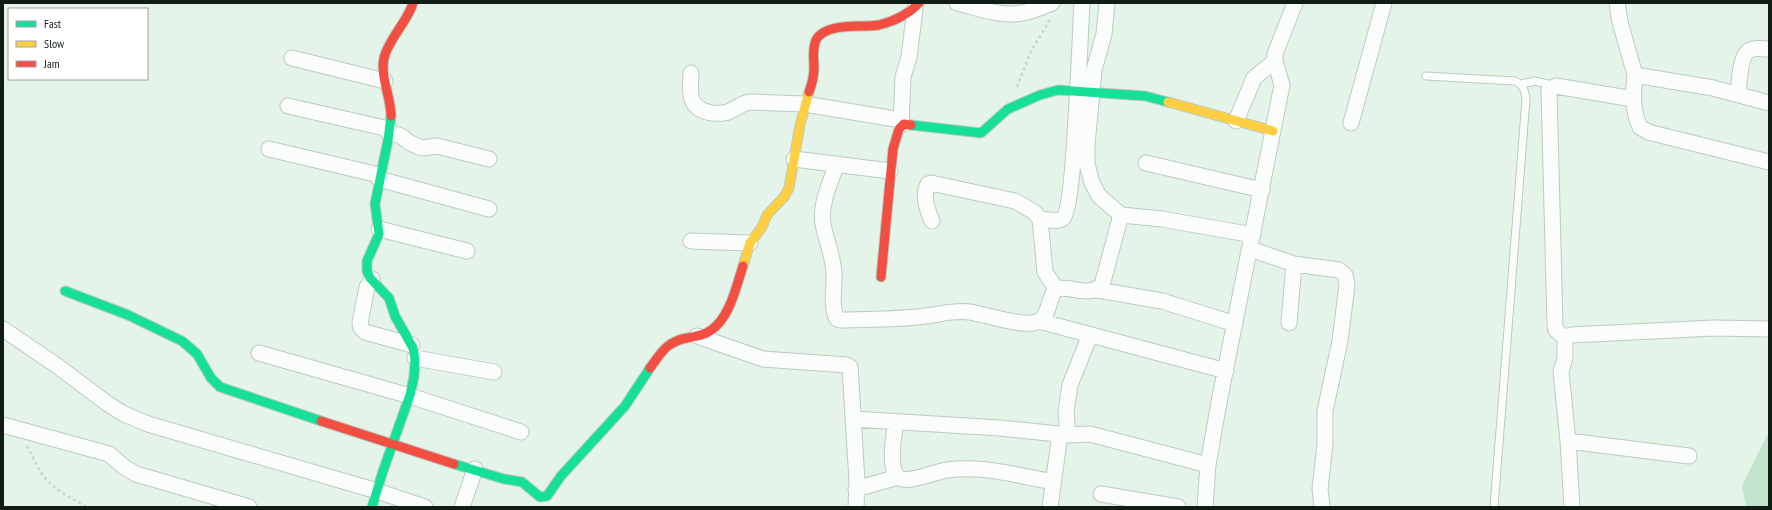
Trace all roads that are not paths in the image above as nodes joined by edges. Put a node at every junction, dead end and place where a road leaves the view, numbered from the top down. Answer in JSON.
{"nodes":[{"id":1,"x":413,"y":3,"type":"edge"},
{"id":2,"x":957,"y":3,"type":"edge"},
{"id":3,"x":1082,"y":3,"type":"edge"},
{"id":4,"x":1107,"y":3,"type":"edge"},
{"id":5,"x":1295,"y":3,"type":"edge"},
{"id":6,"x":1384,"y":3,"type":"edge"},
{"id":7,"x":1617,"y":3,"type":"edge"},
{"id":8,"x":917,"y":6,"type":"edge"},
{"id":9,"x":1052,"y":10,"type":"edge"},
{"id":10,"x":1769,"y":49,"type":"edge"},
{"id":11,"x":292,"y":58,"type":"dead end"},
{"id":12,"x":1275,"y":61,"type":"junction"},
{"id":13,"x":692,"y":73,"type":"dead end"},
{"id":14,"x":1635,"y":75,"type":"junction"},
{"id":15,"x":1426,"y":76,"type":"dead end"},
{"id":16,"x":385,"y":82,"type":"junction"},
{"id":17,"x":1521,"y":84,"type":"junction"},
{"id":18,"x":1556,"y":86,"type":"junction"},
{"id":19,"x":1084,"y":92,"type":"junction"},
{"id":20,"x":1738,"y":94,"type":"junction"},
{"id":21,"x":1633,"y":99,"type":"junction"},
{"id":22,"x":1769,"y":102,"type":"edge"},
{"id":23,"x":805,"y":104,"type":"junction"},
{"id":24,"x":288,"y":106,"type":"dead end"},
{"id":25,"x":1236,"y":121,"type":"junction"},
{"id":26,"x":901,"y":123,"type":"junction"},
{"id":27,"x":1351,"y":123,"type":"dead end"},
{"id":28,"x":389,"y":131,"type":"junction"},
{"id":29,"x":1274,"y":131,"type":"junction"},
{"id":30,"x":269,"y":149,"type":"dead end"},
{"id":31,"x":489,"y":159,"type":"dead end"},
{"id":32,"x":794,"y":159,"type":"junction"},
{"id":33,"x":1769,"y":162,"type":"edge"},
{"id":34,"x":1146,"y":163,"type":"dead end"},
{"id":35,"x":837,"y":164,"type":"junction"},
{"id":36,"x":890,"y":171,"type":"junction"},
{"id":37,"x":379,"y":177,"type":"junction"},
{"id":38,"x":1262,"y":190,"type":"junction"},
{"id":39,"x":489,"y":209,"type":"dead end"},
{"id":40,"x":1121,"y":215,"type":"junction"},
{"id":41,"x":1040,"y":219,"type":"junction"},
{"id":42,"x":932,"y":221,"type":"dead end"},
{"id":43,"x":379,"y":229,"type":"junction"},
{"id":44,"x":691,"y":241,"type":"dead end"},
{"id":45,"x":750,"y":242,"type":"junction"},
{"id":46,"x":1251,"y":242,"type":"junction"},
{"id":47,"x":467,"y":251,"type":"dead end"},
{"id":48,"x":1294,"y":264,"type":"junction"},
{"id":49,"x":880,"y":277,"type":"dead end"},
{"id":50,"x":372,"y":280,"type":"junction"},
{"id":51,"x":1056,"y":289,"type":"junction"},
{"id":52,"x":1098,"y":290,"type":"junction"},
{"id":53,"x":65,"y":291,"type":"dead end"},
{"id":54,"x":1039,"y":322,"type":"junction"},
{"id":55,"x":1289,"y":323,"type":"dead end"},
{"id":56,"x":1235,"y":324,"type":"junction"},
{"id":57,"x":3,"y":329,"type":"edge"},
{"id":58,"x":1769,"y":329,"type":"edge"},
{"id":59,"x":1090,"y":335,"type":"junction"},
{"id":60,"x":697,"y":336,"type":"junction"},
{"id":61,"x":1565,"y":338,"type":"junction"},
{"id":62,"x":414,"y":351,"type":"junction"},
{"id":63,"x":259,"y":353,"type":"dead end"},
{"id":64,"x":1226,"y":371,"type":"junction"},
{"id":65,"x":494,"y":372,"type":"dead end"},
{"id":66,"x":410,"y":396,"type":"junction"},
{"id":67,"x":853,"y":419,"type":"junction"},
{"id":68,"x":896,"y":422,"type":"junction"},
{"id":69,"x":3,"y":425,"type":"edge"},
{"id":70,"x":521,"y":432,"type":"dead end"},
{"id":71,"x":1064,"y":435,"type":"junction"},
{"id":72,"x":1568,"y":441,"type":"junction"},
{"id":73,"x":393,"y":445,"type":"junction"},
{"id":74,"x":1689,"y":456,"type":"dead end"},
{"id":75,"x":1208,"y":465,"type":"junction"},
{"id":76,"x":475,"y":470,"type":"junction"},
{"id":77,"x":898,"y":477,"type":"junction"},
{"id":78,"x":1054,"y":482,"type":"junction"},
{"id":79,"x":856,"y":489,"type":"junction"},
{"id":80,"x":377,"y":490,"type":"junction"},
{"id":81,"x":1101,"y":494,"type":"dead end"},
{"id":82,"x":546,"y":502,"type":"edge"},
{"id":83,"x":249,"y":507,"type":"edge"},
{"id":84,"x":372,"y":507,"type":"edge"},
{"id":85,"x":425,"y":507,"type":"edge"},
{"id":86,"x":462,"y":507,"type":"edge"},
{"id":87,"x":856,"y":507,"type":"edge"},
{"id":88,"x":1050,"y":507,"type":"edge"},
{"id":89,"x":1178,"y":507,"type":"edge"},
{"id":90,"x":1205,"y":507,"type":"edge"},
{"id":91,"x":1322,"y":507,"type":"edge"},
{"id":92,"x":1494,"y":507,"type":"edge"},
{"id":93,"x":1572,"y":507,"type":"edge"}],
"edges":[{"from":1,"to":16,"type":"street"},
{"from":2,"to":9,"type":"street"},
{"from":3,"to":19,"type":"street"},
{"from":4,"to":19,"type":"street"},
{"from":5,"to":12,"type":"street"},
{"from":6,"to":27,"type":"street"},
{"from":7,"to":14,"type":"street"},
{"from":8,"to":23,"type":"street"},
{"from":8,"to":26,"type":"street"},
{"from":10,"to":20,"type":"street"},
{"from":11,"to":16,"type":"street"},
{"from":12,"to":25,"type":"street"},
{"from":12,"to":29,"type":"street"},
{"from":13,"to":23,"type":"street"},
{"from":14,"to":20,"type":"street"},
{"from":14,"to":21,"type":"street"},
{"from":15,"to":17,"type":"lane"},
{"from":16,"to":28,"type":"street"},
{"from":17,"to":18,"type":"lane"},
{"from":17,"to":92,"type":"lane"},
{"from":18,"to":21,"type":"street"},
{"from":18,"to":61,"type":"street"},
{"from":19,"to":25,"type":"street"},
{"from":19,"to":26,"type":"street"},
{"from":19,"to":40,"type":"street"},
{"from":19,"to":41,"type":"street"},
{"from":20,"to":22,"type":"street"},
{"from":21,"to":33,"type":"street"},
{"from":23,"to":26,"type":"street"},
{"from":23,"to":32,"type":"street"},
{"from":24,"to":28,"type":"street"},
{"from":25,"to":29,"type":"street"},
{"from":26,"to":36,"type":"street"},
{"from":28,"to":31,"type":"street"},
{"from":28,"to":37,"type":"street"},
{"from":29,"to":38,"type":"street"},
{"from":30,"to":37,"type":"street"},
{"from":32,"to":35,"type":"street"},
{"from":32,"to":45,"type":"street"},
{"from":34,"to":38,"type":"street"},
{"from":35,"to":36,"type":"street"},
{"from":35,"to":54,"type":"street"},
{"from":36,"to":49,"type":"street"},
{"from":37,"to":39,"type":"street"},
{"from":37,"to":43,"type":"street"},
{"from":38,"to":46,"type":"street"},
{"from":40,"to":46,"type":"street"},
{"from":40,"to":52,"type":"street"},
{"from":41,"to":42,"type":"street"},
{"from":41,"to":51,"type":"street"},
{"from":43,"to":47,"type":"street"},
{"from":43,"to":50,"type":"street"},
{"from":44,"to":45,"type":"street"},
{"from":45,"to":60,"type":"street"},
{"from":46,"to":48,"type":"street"},
{"from":46,"to":56,"type":"street"},
{"from":48,"to":55,"type":"street"},
{"from":48,"to":91,"type":"street"},
{"from":50,"to":62,"type":"street"},
{"from":50,"to":62,"type":"street"},
{"from":51,"to":52,"type":"street"},
{"from":51,"to":54,"type":"street"},
{"from":52,"to":56,"type":"street"},
{"from":53,"to":73,"type":"street"},
{"from":54,"to":59,"type":"street"},
{"from":56,"to":64,"type":"street"},
{"from":57,"to":80,"type":"street"},
{"from":58,"to":61,"type":"street"},
{"from":59,"to":64,"type":"street"},
{"from":59,"to":71,"type":"street"},
{"from":60,"to":67,"type":"street"},
{"from":60,"to":82,"type":"street"},
{"from":61,"to":72,"type":"street"},
{"from":62,"to":65,"type":"street"},
{"from":62,"to":66,"type":"street"},
{"from":63,"to":66,"type":"street"},
{"from":64,"to":75,"type":"street"},
{"from":66,"to":70,"type":"street"},
{"from":66,"to":73,"type":"street"},
{"from":67,"to":68,"type":"street"},
{"from":67,"to":79,"type":"street"},
{"from":68,"to":71,"type":"street"},
{"from":68,"to":77,"type":"street"},
{"from":69,"to":83,"type":"street"},
{"from":71,"to":75,"type":"street"},
{"from":71,"to":78,"type":"street"},
{"from":72,"to":74,"type":"street"},
{"from":72,"to":93,"type":"street"},
{"from":73,"to":76,"type":"street"},
{"from":73,"to":80,"type":"street"},
{"from":75,"to":90,"type":"street"},
{"from":76,"to":82,"type":"street"},
{"from":76,"to":86,"type":"street"},
{"from":77,"to":78,"type":"street"},
{"from":77,"to":79,"type":"street"},
{"from":78,"to":88,"type":"street"},
{"from":79,"to":87,"type":"street"},
{"from":80,"to":84,"type":"street"},
{"from":80,"to":85,"type":"street"},
{"from":81,"to":89,"type":"street"}]}
